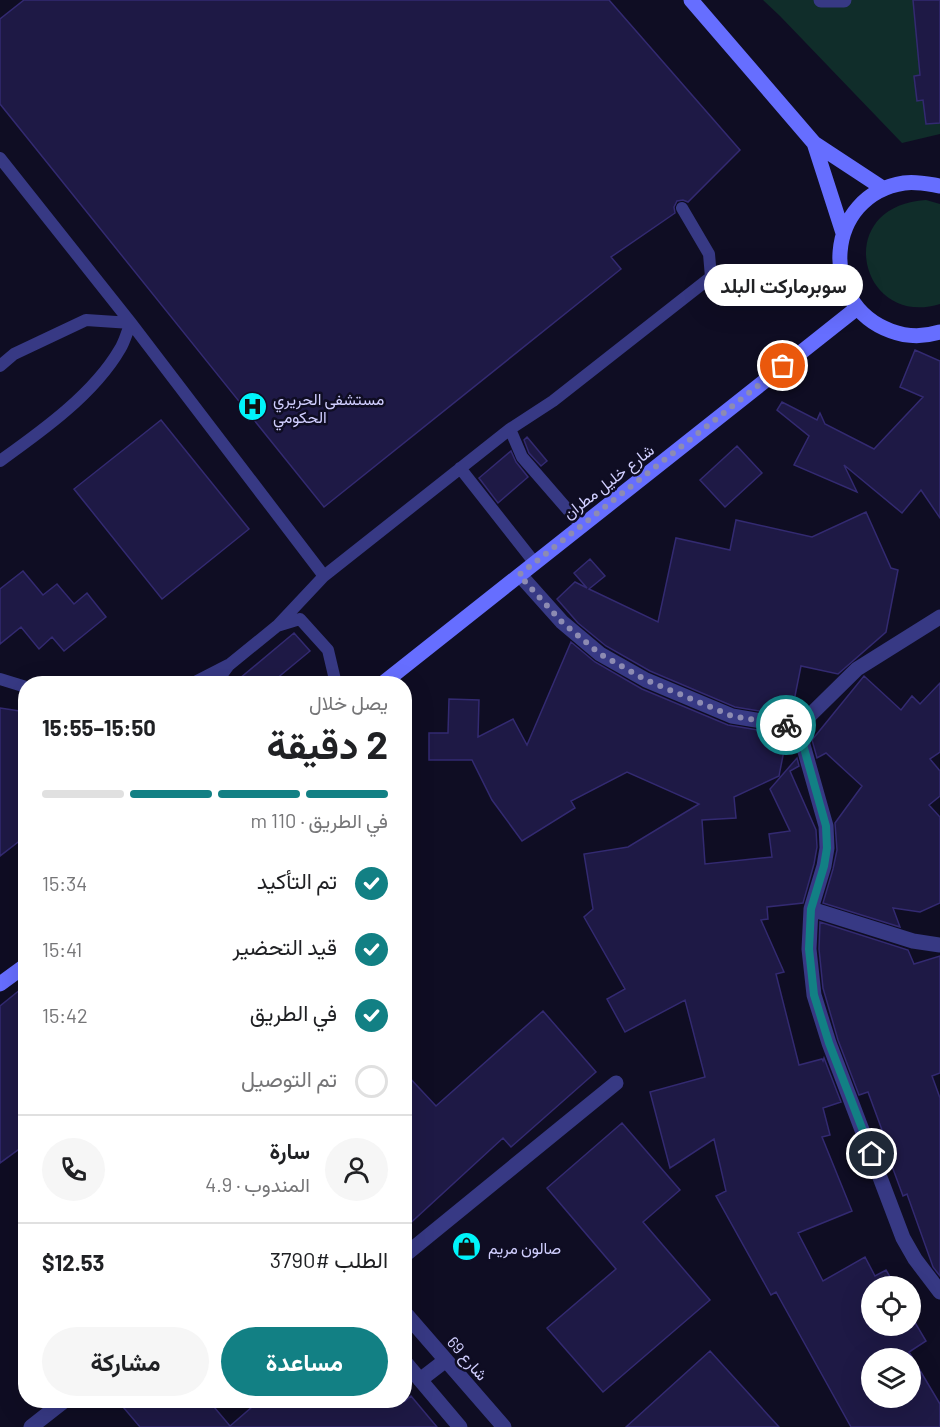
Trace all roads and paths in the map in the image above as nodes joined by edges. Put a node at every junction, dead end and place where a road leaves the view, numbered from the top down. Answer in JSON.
{"nodes":[{"id":1,"x":691,"y":0,"type":"edge"},
{"id":2,"x":821,"y":0,"type":"edge"},
{"id":3,"x":844,"y":0,"type":"edge"},
{"id":4,"x":814,"y":143,"type":"junction"},
{"id":5,"x":0,"y":158,"type":"edge"},
{"id":6,"x":940,"y":186,"type":"edge"},
{"id":7,"x":884,"y":189,"type":"junction"},
{"id":8,"x":682,"y":208,"type":"dead end"},
{"id":9,"x":843,"y":233,"type":"junction"},
{"id":10,"x":857,"y":308,"type":"junction"},
{"id":11,"x":131,"y":323,"type":"junction"},
{"id":12,"x":940,"y":332,"type":"edge"},
{"id":13,"x":0,"y":366,"type":"edge"},
{"id":14,"x":510,"y":429,"type":"junction"},
{"id":15,"x":0,"y":461,"type":"edge"},
{"id":16,"x":460,"y":468,"type":"junction"},
{"id":17,"x":581,"y":525,"type":"junction"},
{"id":18,"x":534,"y":562,"type":"junction"},
{"id":19,"x":519,"y":575,"type":"junction"},
{"id":20,"x":324,"y":576,"type":"junction"},
{"id":21,"x":940,"y":617,"type":"edge"},
{"id":22,"x":277,"y":626,"type":"junction"},
{"id":23,"x":229,"y":665,"type":"junction"},
{"id":24,"x":206,"y":676,"type":"edge"},
{"id":25,"x":221,"y":676,"type":"edge"},
{"id":26,"x":334,"y":676,"type":"edge"},
{"id":27,"x":392,"y":676,"type":"edge"},
{"id":28,"x":0,"y":679,"type":"edge"},
{"id":29,"x":18,"y":685,"type":"edge"},
{"id":30,"x":798,"y":727,"type":"junction"},
{"id":31,"x":811,"y":909,"type":"junction"},
{"id":32,"x":940,"y":945,"type":"edge"},
{"id":33,"x":18,"y":970,"type":"edge"},
{"id":34,"x":0,"y":984,"type":"edge"},
{"id":35,"x":616,"y":1083,"type":"dead end"},
{"id":36,"x":412,"y":1249,"type":"edge"},
{"id":37,"x":940,"y":1292,"type":"edge"},
{"id":38,"x":412,"y":1321,"type":"edge"},
{"id":39,"x":446,"y":1360,"type":"junction"},
{"id":40,"x":412,"y":1370,"type":"edge"},
{"id":41,"x":420,"y":1380,"type":"junction"},
{"id":42,"x":55,"y":1408,"type":"edge"},
{"id":43,"x":31,"y":1427,"type":"edge"},
{"id":44,"x":460,"y":1427,"type":"edge"},
{"id":45,"x":504,"y":1427,"type":"edge"}],
"edges":[{"from":1,"to":4,"type":"street"},
{"from":2,"to":3,"type":"street"},
{"from":4,"to":7,"type":"street"},
{"from":4,"to":9,"type":"street"},
{"from":5,"to":11,"type":"lane"},
{"from":6,"to":7,"type":"street"},
{"from":7,"to":9,"type":"street"},
{"from":8,"to":14,"type":"lane"},
{"from":9,"to":10,"type":"street"},
{"from":10,"to":12,"type":"street"},
{"from":10,"to":17,"type":"street","name":"شارع خليل مطران"},
{"from":11,"to":13,"type":"lane"},
{"from":11,"to":15,"type":"lane"},
{"from":11,"to":20,"type":"lane"},
{"from":14,"to":16,"type":"lane"},
{"from":14,"to":17,"type":"lane"},
{"from":16,"to":18,"type":"lane"},
{"from":16,"to":20,"type":"lane"},
{"from":17,"to":18,"type":"street","name":"شارع خليل مطران"},
{"from":18,"to":19,"type":"street","name":"شارع خليل مطران"},
{"from":19,"to":27,"type":"street","name":"شارع خليل مطران"},
{"from":19,"to":30,"type":"street"},
{"from":20,"to":22,"type":"lane"},
{"from":21,"to":30,"type":"street"},
{"from":22,"to":23,"type":"lane"},
{"from":22,"to":26,"type":"lane"},
{"from":23,"to":24,"type":"lane"},
{"from":23,"to":25,"type":"lane"},
{"from":28,"to":29,"type":"lane"},
{"from":30,"to":31,"type":"street"},
{"from":31,"to":32,"type":"street"},
{"from":31,"to":37,"type":"street"},
{"from":33,"to":34,"type":"street"},
{"from":35,"to":36,"type":"street"},
{"from":38,"to":39,"type":"street","name":"شارع 69"},
{"from":39,"to":41,"type":"street"},
{"from":39,"to":45,"type":"street","name":"شارع 69"},
{"from":40,"to":41,"type":"street"},
{"from":41,"to":44,"type":"street"},
{"from":42,"to":43,"type":"street"}]}
